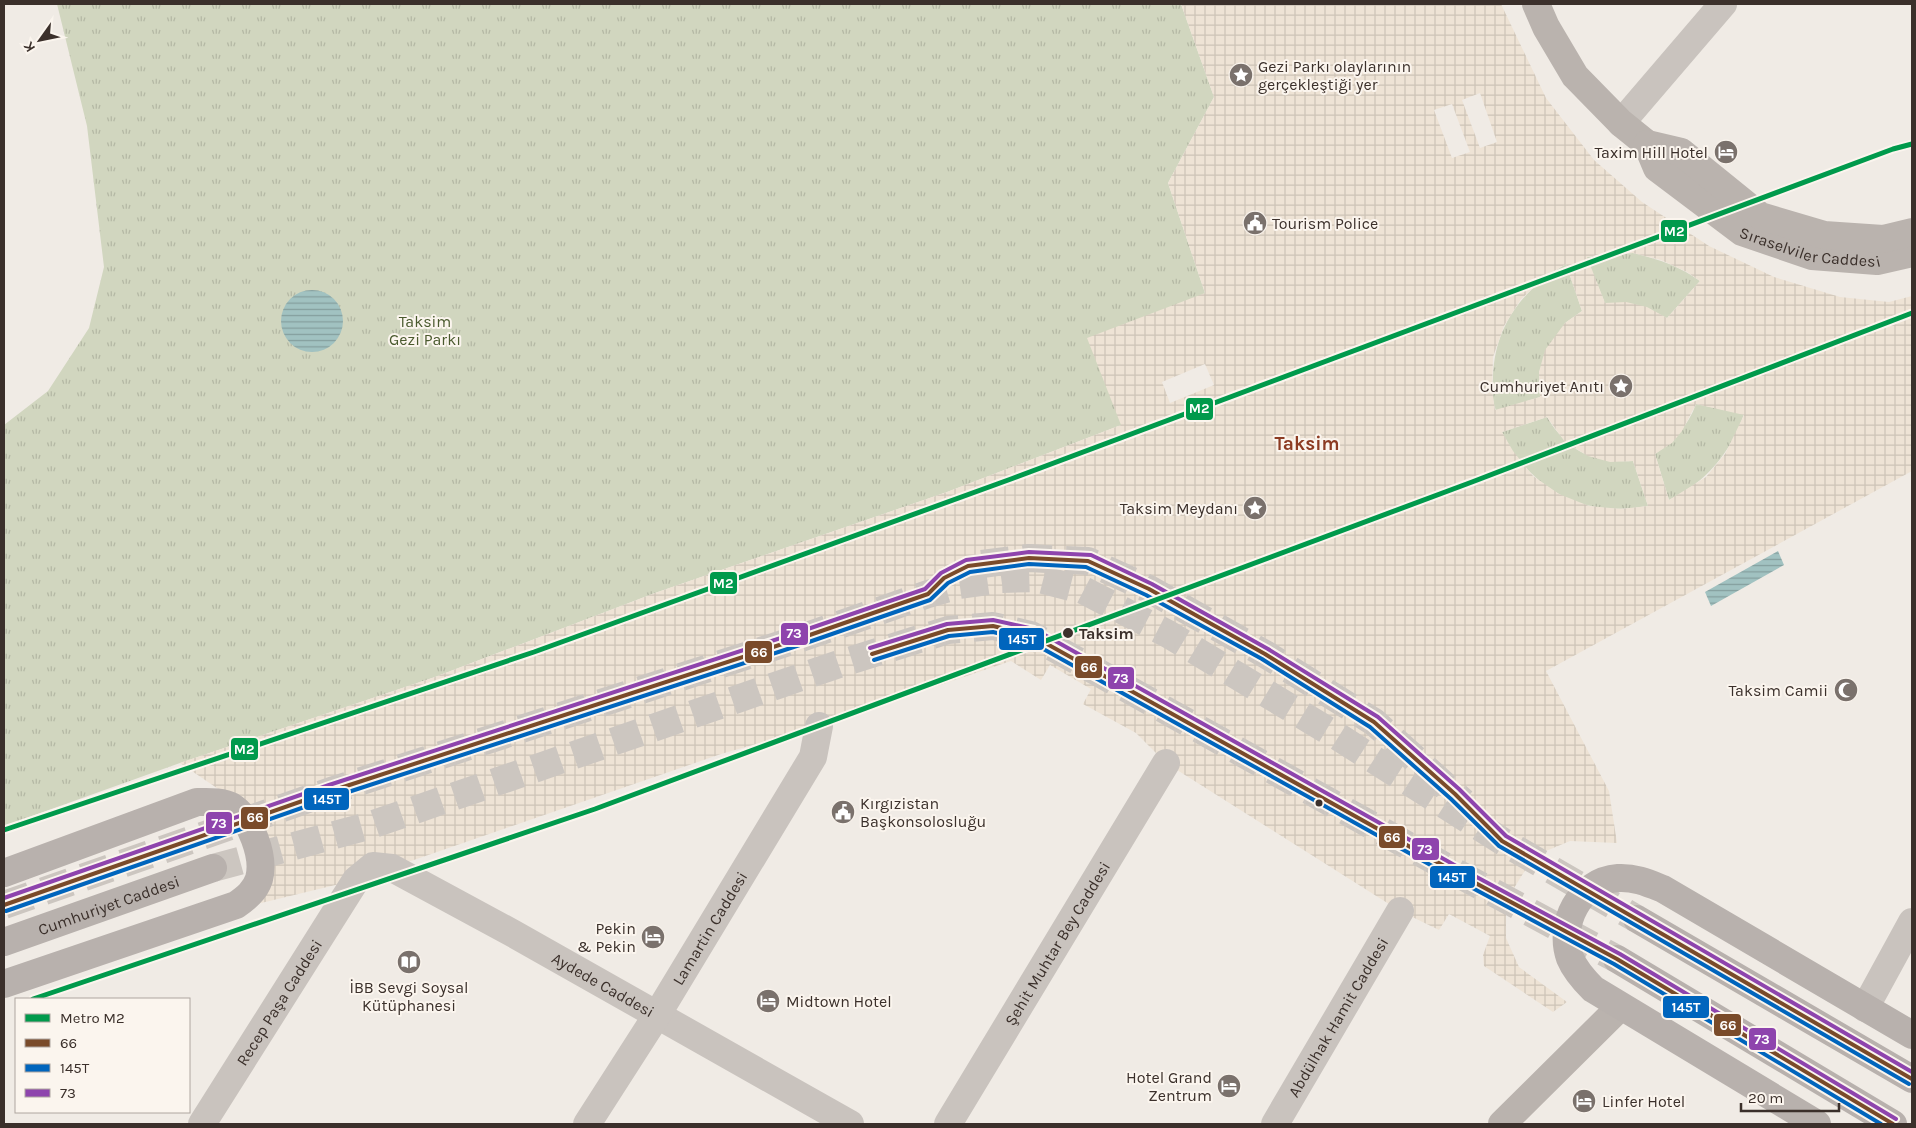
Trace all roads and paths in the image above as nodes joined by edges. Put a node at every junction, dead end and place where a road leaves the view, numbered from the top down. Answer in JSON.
{"nodes":[{"id":1,"x":1536,"y":4,"type":"edge"},
{"id":2,"x":1723,"y":4,"type":"edge"},
{"id":3,"x":1621,"y":122,"type":"junction"},
{"id":4,"x":1647,"y":144,"type":"junction"},
{"id":5,"x":1912,"y":232,"type":"edge"},
{"id":6,"x":1912,"y":253,"type":"edge"},
{"id":7,"x":819,"y":726,"type":"dead end"},
{"id":8,"x":1166,"y":763,"type":"dead end"},
{"id":9,"x":213,"y":868,"type":"tunnel mouth"},
{"id":10,"x":4,"y":873,"type":"edge"},
{"id":11,"x":356,"y":880,"type":"joint"},
{"id":12,"x":1400,"y":911,"type":"dead end"},
{"id":13,"x":1637,"y":919,"type":"tunnel mouth"},
{"id":14,"x":1912,"y":922,"type":"edge"},
{"id":15,"x":4,"y":942,"type":"edge"},
{"id":16,"x":1617,"y":959,"type":"tunnel mouth"},
{"id":17,"x":4,"y":984,"type":"edge"},
{"id":18,"x":1620,"y":1007,"type":"junction"},
{"id":19,"x":1865,"y":1008,"type":"junction"},
{"id":20,"x":657,"y":1015,"type":"junction"},
{"id":21,"x":1912,"y":1035,"type":"edge"},
{"id":22,"x":1912,"y":1079,"type":"edge"},
{"id":23,"x":1508,"y":1123,"type":"edge"},
{"id":24,"x":202,"y":1124,"type":"edge"},
{"id":25,"x":587,"y":1124,"type":"edge"},
{"id":26,"x":850,"y":1124,"type":"edge"},
{"id":27,"x":948,"y":1124,"type":"edge"},
{"id":28,"x":1274,"y":1124,"type":"edge"},
{"id":29,"x":1817,"y":1124,"type":"edge"},
{"id":30,"x":1893,"y":1124,"type":"edge"}],
"edges":[{"from":1,"to":3,"type":"main road"},
{"from":2,"to":3,"type":"street"},
{"from":3,"to":4,"type":"main road"},
{"from":4,"to":5,"type":"main road","name":"Sıraselviler Caddesi"},
{"from":4,"to":6,"type":"main road","name":"Sıraselviler Caddesi"},
{"from":7,"to":20,"type":"street","name":"Lamartin Caddesi"},
{"from":8,"to":27,"type":"street","name":"Şehit Muhtar Bey Caddesi"},
{"from":9,"to":15,"type":"main road","name":"Cumhuriyet Caddesi"},
{"from":10,"to":17,"type":"main road"},
{"from":11,"to":20,"type":"street","name":"Aydede Caddesi"},
{"from":11,"to":24,"type":"street","name":"Recep Paşa Caddesi"},
{"from":12,"to":28,"type":"street","name":"Abdülhak Hamit Caddesi"},
{"from":13,"to":22,"type":"main road"},
{"from":14,"to":19,"type":"street"},
{"from":16,"to":30,"type":"main road"},
{"from":18,"to":19,"type":"main road"},
{"from":18,"to":23,"type":"main road"},
{"from":18,"to":29,"type":"main road"},
{"from":19,"to":21,"type":"main road"},
{"from":20,"to":25,"type":"street","name":"Lamartin Caddesi"},
{"from":20,"to":26,"type":"street","name":"Aydede Caddesi"}]}
